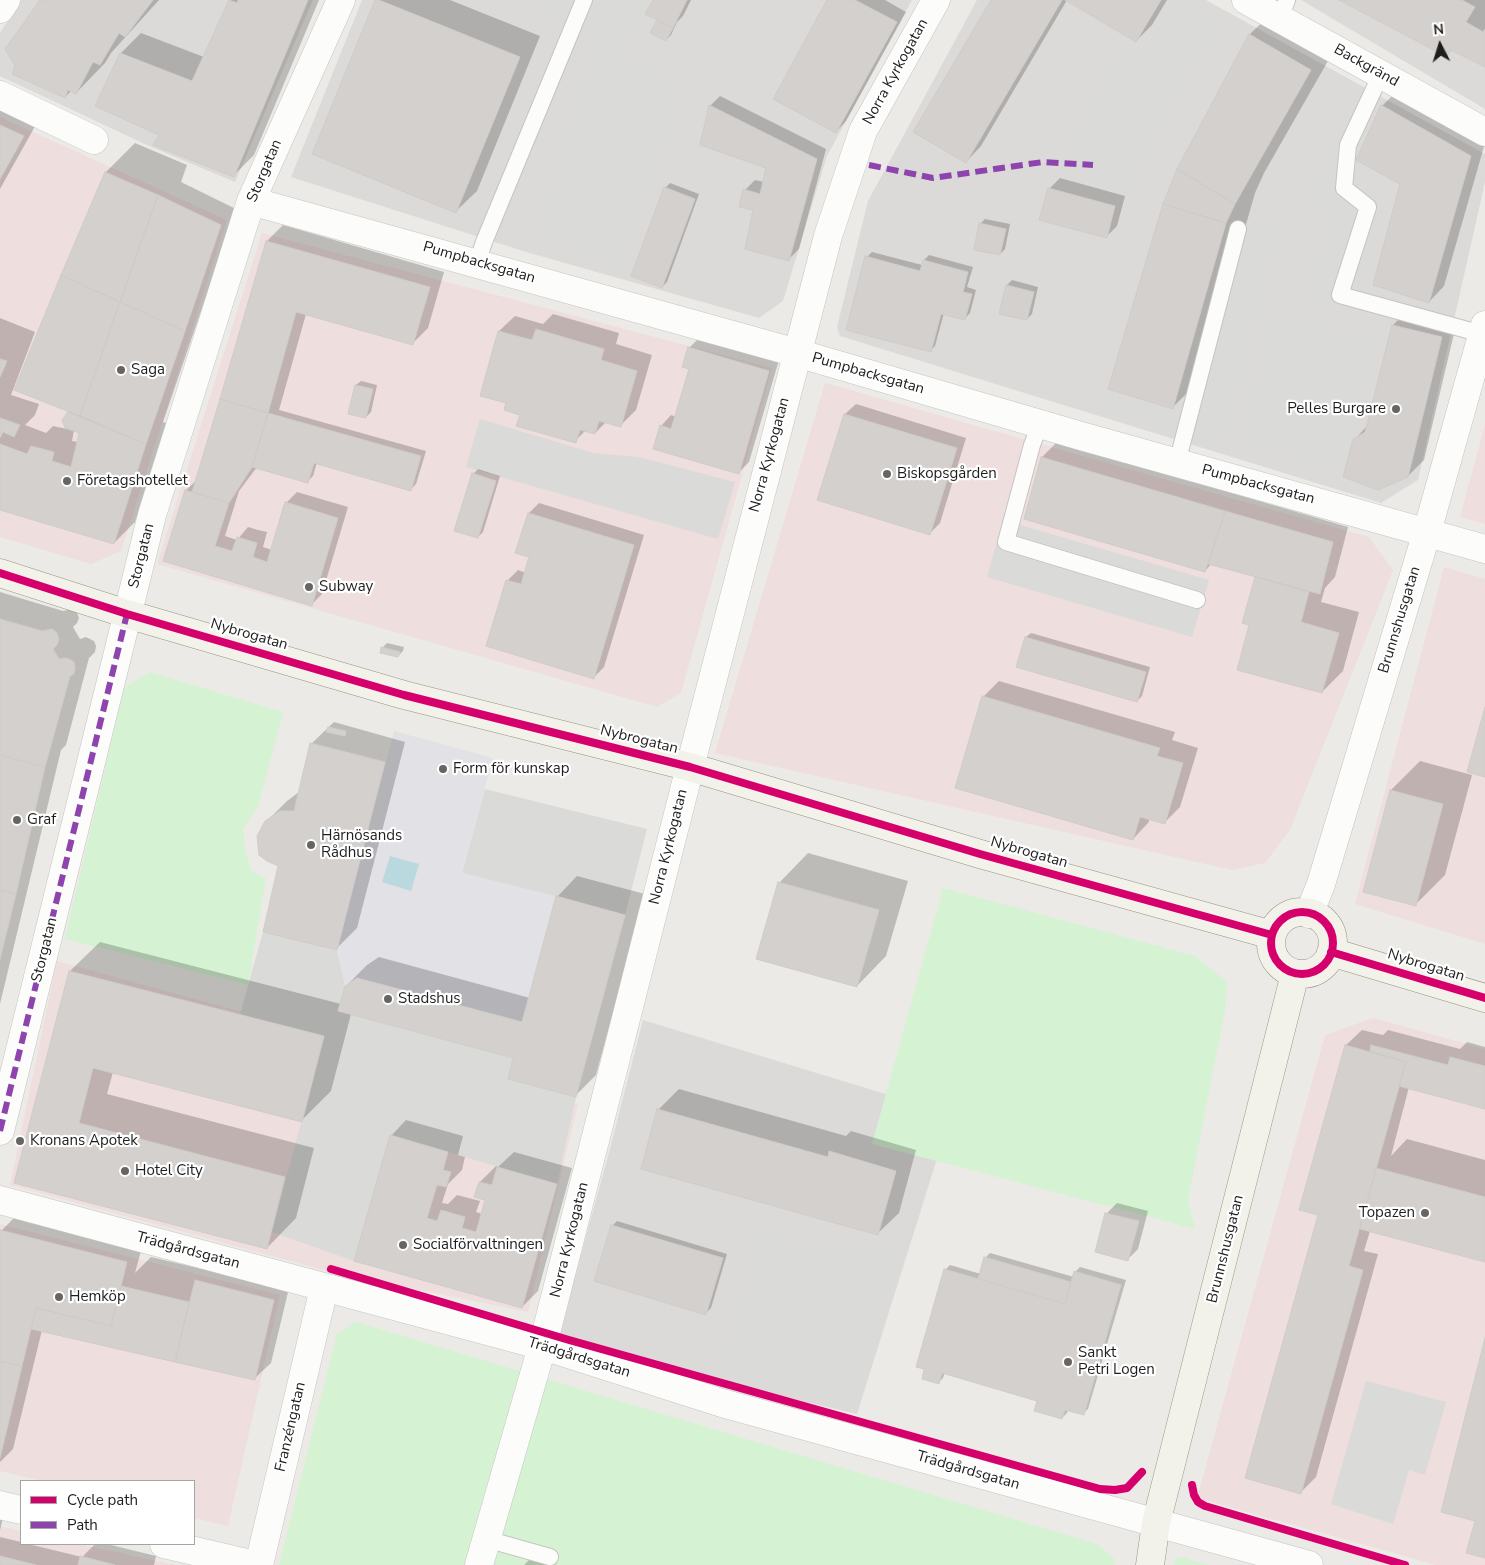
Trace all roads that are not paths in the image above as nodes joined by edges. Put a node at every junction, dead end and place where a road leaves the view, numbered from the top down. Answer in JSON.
{"nodes":[{"id":1,"x":6,"y":0,"type":"edge"},
{"id":2,"x":341,"y":0,"type":"edge"},
{"id":3,"x":584,"y":0,"type":"edge"},
{"id":4,"x":936,"y":0,"type":"edge"},
{"id":5,"x":1246,"y":0,"type":"edge"},
{"id":6,"x":0,"y":9,"type":"edge"},
{"id":7,"x":1284,"y":9,"type":"edge"},
{"id":8,"x":1381,"y":74,"type":"junction"},
{"id":9,"x":0,"y":95,"type":"edge"},
{"id":10,"x":1485,"y":132,"type":"edge"},
{"id":11,"x":94,"y":140,"type":"dead end"},
{"id":12,"x":251,"y":201,"type":"junction"},
{"id":13,"x":1238,"y":229,"type":"dead end"},
{"id":14,"x":477,"y":263,"type":"junction"},
{"id":15,"x":1484,"y":330,"type":"edge"},
{"id":16,"x":797,"y":353,"type":"junction"},
{"id":17,"x":1040,"y":424,"type":"junction"},
{"id":18,"x":1177,"y":463,"type":"junction"},
{"id":19,"x":1426,"y":532,"type":"junction"},
{"id":20,"x":1485,"y":549,"type":"edge"},
{"id":21,"x":0,"y":573,"type":"edge"},
{"id":22,"x":1197,"y":600,"type":"dead end"},
{"id":23,"x":127,"y":614,"type":"junction"},
{"id":24,"x":690,"y":767,"type":"junction"},
{"id":25,"x":1309,"y":914,"type":"junction"},
{"id":26,"x":1272,"y":935,"type":"junction"},
{"id":27,"x":1331,"y":952,"type":"junction"},
{"id":28,"x":1295,"y":974,"type":"junction"},
{"id":29,"x":1485,"y":998,"type":"edge"},
{"id":30,"x":0,"y":1131,"type":"edge"},
{"id":31,"x":0,"y":1200,"type":"edge"},
{"id":32,"x":324,"y":1288,"type":"junction"},
{"id":33,"x":542,"y":1346,"type":"junction"},
{"id":34,"x":0,"y":1505,"type":"edge"},
{"id":35,"x":20,"y":1510,"type":"edge"},
{"id":36,"x":1156,"y":1523,"type":"junction"},
{"id":37,"x":486,"y":1539,"type":"junction"},
{"id":38,"x":168,"y":1545,"type":"edge"},
{"id":39,"x":550,"y":1557,"type":"dead end"},
{"id":40,"x":257,"y":1565,"type":"edge"},
{"id":41,"x":479,"y":1565,"type":"edge"},
{"id":42,"x":1131,"y":1565,"type":"edge"},
{"id":43,"x":1150,"y":1565,"type":"edge"},
{"id":44,"x":1309,"y":1565,"type":"edge"}],
"edges":[{"from":1,"to":6,"type":"street"},
{"from":2,"to":12,"type":"street","name":"Storgatan"},
{"from":3,"to":14,"type":"lane"},
{"from":4,"to":16,"type":"street","name":"Norra Kyrkogatan"},
{"from":5,"to":7,"type":"street","name":"Backgränd"},
{"from":7,"to":8,"type":"street","name":"Backgränd"},
{"from":8,"to":10,"type":"street","name":"Backgränd"},
{"from":8,"to":15,"type":"lane"},
{"from":9,"to":11,"type":"street"},
{"from":12,"to":14,"type":"street","name":"Pumpbacksgatan"},
{"from":12,"to":23,"type":"street","name":"Storgatan"},
{"from":13,"to":18,"type":"lane"},
{"from":14,"to":16,"type":"street","name":"Pumpbacksgatan"},
{"from":15,"to":19,"type":"street","name":"Brunnshusgatan"},
{"from":16,"to":17,"type":"street","name":"Pumpbacksgatan"},
{"from":16,"to":24,"type":"street","name":"Norra Kyrkogatan"},
{"from":17,"to":18,"type":"street","name":"Pumpbacksgatan"},
{"from":17,"to":22,"type":"lane"},
{"from":18,"to":19,"type":"street","name":"Pumpbacksgatan"},
{"from":19,"to":20,"type":"street","name":"Pumpbacksgatan"},
{"from":19,"to":25,"type":"street","name":"Brunnshusgatan"},
{"from":21,"to":23,"type":"main road","name":"Nybrogatan"},
{"from":23,"to":24,"type":"main road","name":"Nybrogatan"},
{"from":23,"to":30,"type":"street","name":"Storgatan"},
{"from":24,"to":26,"type":"main road","name":"Nybrogatan"},
{"from":24,"to":33,"type":"street","name":"Norra Kyrkogatan"},
{"from":25,"to":26,"type":"main road"},
{"from":25,"to":27,"type":"main road"},
{"from":26,"to":28,"type":"main road"},
{"from":27,"to":28,"type":"main road"},
{"from":27,"to":29,"type":"main road","name":"Nybrogatan"},
{"from":28,"to":36,"type":"main road","name":"Brunnshusgatan"},
{"from":31,"to":32,"type":"street","name":"Trädgårdsgatan"},
{"from":32,"to":33,"type":"street","name":"Trädgårdsgatan"},
{"from":32,"to":40,"type":"street","name":"Franzéngatan"},
{"from":33,"to":36,"type":"street","name":"Trädgårdsgatan"},
{"from":33,"to":37,"type":"street","name":"Norra Kyrkogatan"},
{"from":34,"to":35,"type":"street"},
{"from":36,"to":42,"type":"main road","name":"Brunnshusgatan"},
{"from":36,"to":43,"type":"main road","name":"Brunnshusgatan"},
{"from":36,"to":44,"type":"street","name":"Trädgårdsgatan"},
{"from":37,"to":39,"type":"lane"},
{"from":37,"to":41,"type":"street","name":"Norra Kyrkogatan"},
{"from":38,"to":40,"type":"street"}]}
